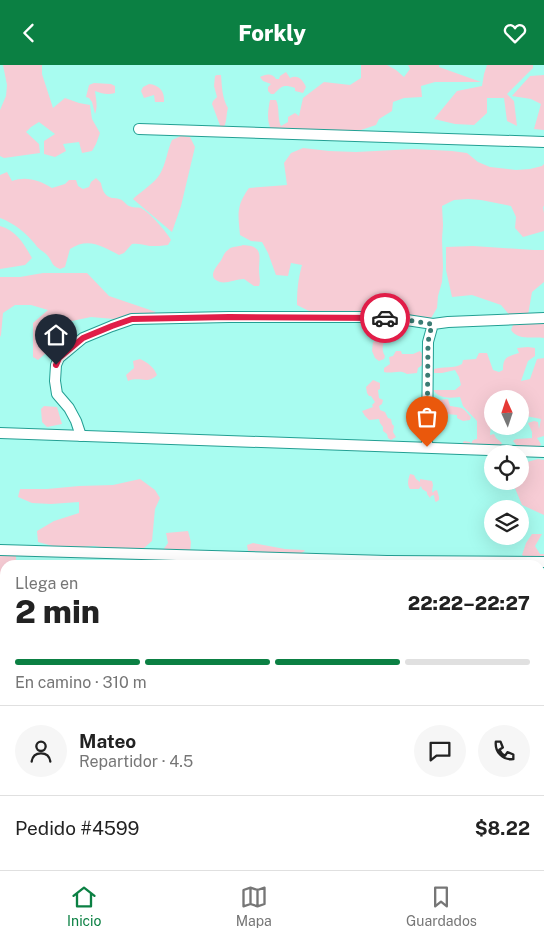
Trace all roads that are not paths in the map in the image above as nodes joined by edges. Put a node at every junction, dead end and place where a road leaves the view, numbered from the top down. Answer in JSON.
{"nodes":[{"id":1,"x":138,"y":129,"type":"dead end"},
{"id":2,"x":544,"y":142,"type":"edge"},
{"id":3,"x":544,"y":318,"type":"edge"},
{"id":4,"x":432,"y":324,"type":"junction"},
{"id":5,"x":0,"y":433,"type":"edge"},
{"id":6,"x":81,"y":436,"type":"junction"},
{"id":7,"x":427,"y":447,"type":"junction"},
{"id":8,"x":544,"y":452,"type":"edge"},
{"id":9,"x":0,"y":549,"type":"edge"},
{"id":10,"x":214,"y":560,"type":"edge"}],
"edges":[{"from":1,"to":2,"type":"street"},
{"from":3,"to":4,"type":"street"},
{"from":4,"to":6,"type":"street"},
{"from":4,"to":7,"type":"street"},
{"from":5,"to":6,"type":"street"},
{"from":6,"to":7,"type":"street"},
{"from":7,"to":8,"type":"street"},
{"from":9,"to":10,"type":"street"}]}
